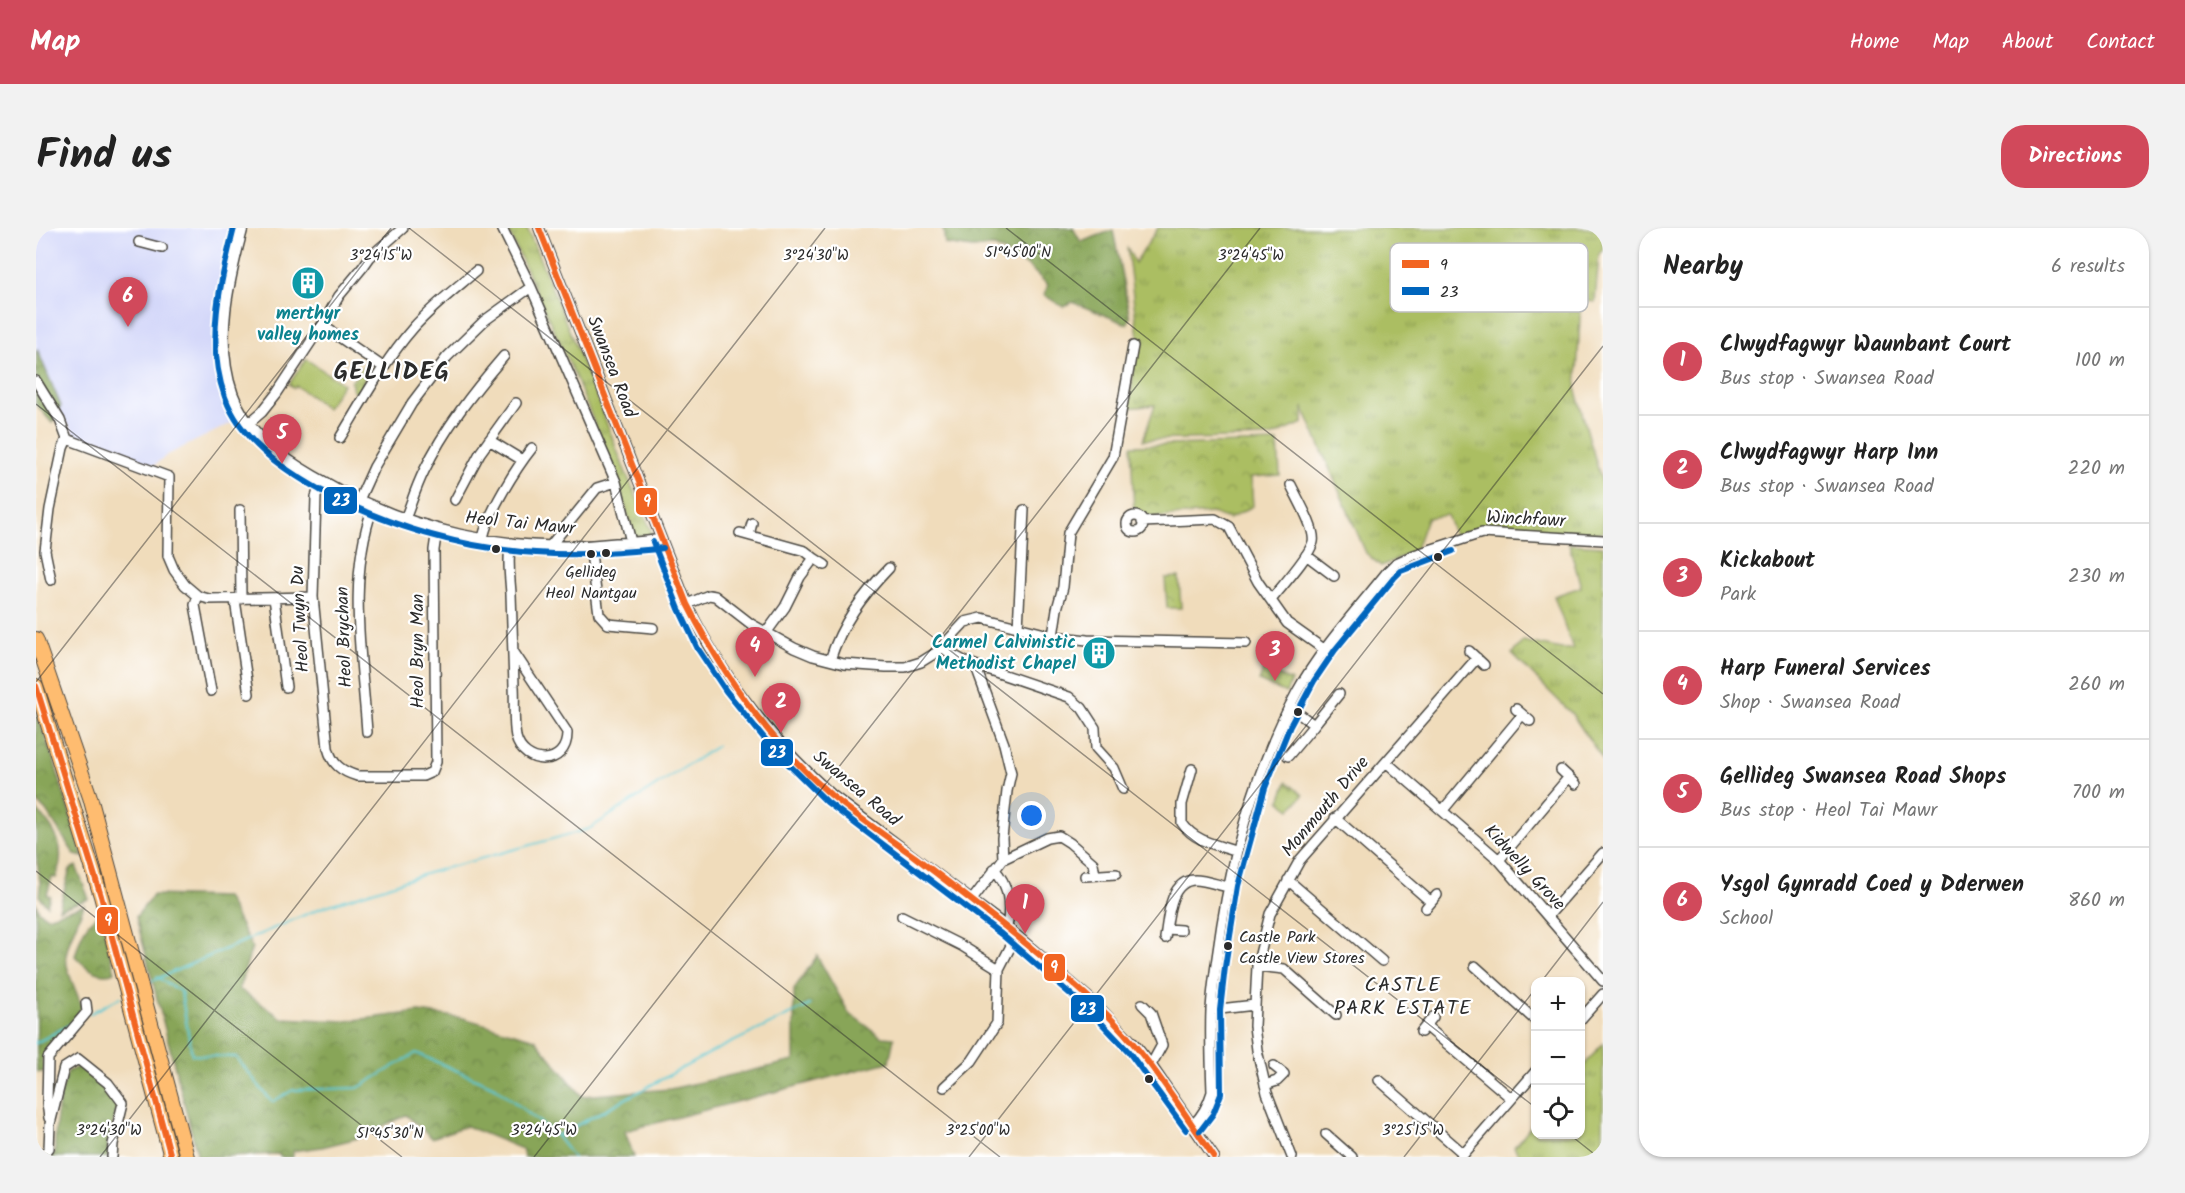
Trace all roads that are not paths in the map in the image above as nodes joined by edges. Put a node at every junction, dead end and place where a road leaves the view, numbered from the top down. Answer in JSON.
{"nodes":[{"id":1,"x":243,"y":228,"type":"edge"},
{"id":2,"x":403,"y":228,"type":"edge"},
{"id":3,"x":502,"y":228,"type":"edge"},
{"id":4,"x":539,"y":228,"type":"edge"},
{"id":5,"x":138,"y":242,"type":"dead end"},
{"id":6,"x":162,"y":248,"type":"dead end"},
{"id":7,"x":476,"y":271,"type":"dead end"},
{"id":8,"x":531,"y":287,"type":"junction"},
{"id":9,"x":322,"y":325,"type":"junction"},
{"id":10,"x":1133,"y":346,"type":"dead end"},
{"id":11,"x":504,"y":356,"type":"dead end"},
{"id":12,"x":383,"y":367,"type":"junction"},
{"id":13,"x":36,"y":381,"type":"edge"},
{"id":14,"x":516,"y":403,"type":"dead end"},
{"id":15,"x":248,"y":424,"type":"junction"},
{"id":16,"x":340,"y":438,"type":"dead end"},
{"id":17,"x":67,"y":439,"type":"junction"},
{"id":18,"x":489,"y":440,"type":"junction"},
{"id":19,"x":532,"y":448,"type":"dead end"},
{"id":20,"x":522,"y":460,"type":"junction"},
{"id":21,"x":321,"y":481,"type":"junction"},
{"id":22,"x":616,"y":482,"type":"junction"},
{"id":23,"x":1291,"y":485,"type":"dead end"},
{"id":24,"x":359,"y":500,"type":"junction"},
{"id":25,"x":455,"y":500,"type":"dead end"},
{"id":26,"x":373,"y":507,"type":"junction"},
{"id":27,"x":240,"y":510,"type":"dead end"},
{"id":28,"x":1024,"y":510,"type":"dead end"},
{"id":29,"x":405,"y":519,"type":"junction"},
{"id":30,"x":1142,"y":522,"type":"dead end"},
{"id":31,"x":752,"y":523,"type":"dead end"},
{"id":32,"x":436,"y":529,"type":"junction"},
{"id":33,"x":483,"y":539,"type":"junction"},
{"id":34,"x":661,"y":539,"type":"junction"},
{"id":35,"x":1603,"y":540,"type":"edge"},
{"id":36,"x":631,"y":542,"type":"junction"},
{"id":37,"x":512,"y":543,"type":"junction"},
{"id":38,"x":550,"y":546,"type":"junction"},
{"id":39,"x":590,"y":546,"type":"junction"},
{"id":40,"x":1306,"y":555,"type":"junction"},
{"id":41,"x":814,"y":558,"type":"junction"},
{"id":42,"x":825,"y":565,"type":"dead end"},
{"id":43,"x":889,"y":568,"type":"dead end"},
{"id":44,"x":1334,"y":576,"type":"dead end"},
{"id":45,"x":51,"y":580,"type":"dead end"},
{"id":46,"x":198,"y":596,"type":"junction"},
{"id":47,"x":313,"y":597,"type":"junction"},
{"id":48,"x":273,"y":598,"type":"junction"},
{"id":49,"x":238,"y":599,"type":"junction"},
{"id":50,"x":1271,"y":600,"type":"junction"},
{"id":51,"x":687,"y":604,"type":"junction"},
{"id":52,"x":653,"y":628,"type":"dead end"},
{"id":53,"x":1018,"y":628,"type":"junction"},
{"id":54,"x":766,"y":633,"type":"junction"},
{"id":55,"x":1053,"y":636,"type":"junction"},
{"id":56,"x":36,"y":639,"type":"edge"},
{"id":57,"x":1246,"y":643,"type":"dead end"},
{"id":58,"x":942,"y":647,"type":"junction"},
{"id":59,"x":1325,"y":650,"type":"junction"},
{"id":60,"x":513,"y":651,"type":"junction"},
{"id":61,"x":1469,"y":651,"type":"dead end"},
{"id":62,"x":830,"y":660,"type":"junction"},
{"id":63,"x":975,"y":665,"type":"junction"},
{"id":64,"x":36,"y":686,"type":"edge"},
{"id":65,"x":286,"y":687,"type":"dead end"},
{"id":66,"x":211,"y":692,"type":"dead end"},
{"id":67,"x":249,"y":694,"type":"dead end"},
{"id":68,"x":1339,"y":694,"type":"dead end"},
{"id":69,"x":1290,"y":707,"type":"junction"},
{"id":70,"x":1523,"y":715,"type":"dead end"},
{"id":71,"x":1314,"y":725,"type":"junction"},
{"id":72,"x":367,"y":732,"type":"dead end"},
{"id":73,"x":1288,"y":756,"type":"dead end"},
{"id":74,"x":330,"y":757,"type":"joint"},
{"id":75,"x":1386,"y":762,"type":"junction"},
{"id":76,"x":1192,"y":769,"type":"dead end"},
{"id":77,"x":1569,"y":777,"type":"dead end"},
{"id":78,"x":1122,"y":789,"type":"dead end"},
{"id":79,"x":1443,"y":810,"type":"junction"},
{"id":80,"x":1335,"y":818,"type":"junction"},
{"id":81,"x":1235,"y":851,"type":"junction"},
{"id":82,"x":1603,"y":853,"type":"edge"},
{"id":83,"x":1003,"y":859,"type":"junction"},
{"id":84,"x":1499,"y":860,"type":"junction"},
{"id":85,"x":994,"y":869,"type":"junction"},
{"id":86,"x":1116,"y":874,"type":"dead end"},
{"id":87,"x":1095,"y":875,"type":"junction"},
{"id":88,"x":1084,"y":876,"type":"dead end"},
{"id":89,"x":1287,"y":880,"type":"junction"},
{"id":90,"x":1227,"y":887,"type":"junction"},
{"id":91,"x":108,"y":894,"type":"junction"},
{"id":92,"x":972,"y":900,"type":"junction"},
{"id":93,"x":1431,"y":902,"type":"dead end"},
{"id":94,"x":902,"y":916,"type":"dead end"},
{"id":95,"x":1548,"y":916,"type":"junction"},
{"id":96,"x":1007,"y":927,"type":"junction"},
{"id":97,"x":1181,"y":930,"type":"dead end"},
{"id":98,"x":1016,"y":936,"type":"junction"},
{"id":99,"x":1382,"y":961,"type":"dead end"},
{"id":100,"x":1257,"y":966,"type":"junction"},
{"id":101,"x":1475,"y":967,"type":"dead end"},
{"id":102,"x":999,"y":969,"type":"junction"},
{"id":103,"x":1603,"y":981,"type":"edge"},
{"id":104,"x":1603,"y":994,"type":"edge"},
{"id":105,"x":86,"y":1003,"type":"dead end"},
{"id":106,"x":1142,"y":1004,"type":"dead end"},
{"id":107,"x":1255,"y":1005,"type":"junction"},
{"id":108,"x":1211,"y":1010,"type":"junction"},
{"id":109,"x":1336,"y":1015,"type":"dead end"},
{"id":110,"x":1585,"y":1015,"type":"edge"},
{"id":111,"x":1433,"y":1017,"type":"dead end"},
{"id":112,"x":1531,"y":1017,"type":"edge"},
{"id":113,"x":1151,"y":1065,"type":"junction"},
{"id":114,"x":1274,"y":1066,"type":"dead end"},
{"id":115,"x":1531,"y":1076,"type":"edge"},
{"id":116,"x":1379,"y":1080,"type":"dead end"},
{"id":117,"x":1265,"y":1085,"type":"junction"},
{"id":118,"x":944,"y":1087,"type":"dead end"},
{"id":119,"x":1511,"y":1098,"type":"junction"},
{"id":120,"x":169,"y":1123,"type":"junction"},
{"id":121,"x":50,"y":1124,"type":"junction"},
{"id":122,"x":1193,"y":1125,"type":"junction"},
{"id":123,"x":1333,"y":1126,"type":"dead end"},
{"id":124,"x":38,"y":1154,"type":"edge"},
{"id":125,"x":1462,"y":1156,"type":"edge"},
{"id":126,"x":112,"y":1157,"type":"edge"},
{"id":127,"x":171,"y":1157,"type":"edge"},
{"id":128,"x":187,"y":1157,"type":"edge"},
{"id":129,"x":1214,"y":1157,"type":"edge"},
{"id":130,"x":1292,"y":1157,"type":"edge"},
{"id":131,"x":1352,"y":1157,"type":"edge"}],
"edges":[{"from":1,"to":15,"type":"street","name":"Heol Tai Mawr"},
{"from":2,"to":9,"type":"street"},
{"from":3,"to":8,"type":"street"},
{"from":4,"to":34,"type":"street","name":"Swansea Road"},
{"from":5,"to":6,"type":"street"},
{"from":7,"to":12,"type":"street"},
{"from":8,"to":22,"type":"street"},
{"from":8,"to":24,"type":"street"},
{"from":9,"to":12,"type":"street"},
{"from":9,"to":15,"type":"street"},
{"from":10,"to":55,"type":"street"},
{"from":11,"to":29,"type":"street"},
{"from":12,"to":16,"type":"street"},
{"from":13,"to":17,"type":"street"},
{"from":14,"to":18,"type":"street"},
{"from":15,"to":21,"type":"street","name":"Heol Tai Mawr"},
{"from":17,"to":45,"type":"street"},
{"from":17,"to":46,"type":"street"},
{"from":18,"to":20,"type":"street"},
{"from":18,"to":25,"type":"street"},
{"from":19,"to":20,"type":"street"},
{"from":20,"to":33,"type":"street"},
{"from":21,"to":24,"type":"street","name":"Heol Tai Mawr"},
{"from":21,"to":47,"type":"street","name":"Heol Twyn Du"},
{"from":22,"to":36,"type":"street"},
{"from":22,"to":38,"type":"street"},
{"from":23,"to":40,"type":"street"},
{"from":24,"to":26,"type":"street","name":"Heol Tai Mawr"},
{"from":26,"to":29,"type":"street","name":"Heol Tai Mawr"},
{"from":26,"to":72,"type":"street","name":"Heol Brychan"},
{"from":27,"to":49,"type":"street"},
{"from":28,"to":53,"type":"street"},
{"from":29,"to":32,"type":"street","name":"Heol Tai Mawr"},
{"from":30,"to":50,"type":"street"},
{"from":31,"to":41,"type":"street"},
{"from":32,"to":33,"type":"street","name":"Heol Tai Mawr"},
{"from":32,"to":74,"type":"street","name":"Heol Bryn Man"},
{"from":33,"to":37,"type":"street","name":"Heol Tai Mawr"},
{"from":34,"to":36,"type":"street","name":"Heol Tai Mawr"},
{"from":34,"to":51,"type":"street","name":"Swansea Road"},
{"from":35,"to":59,"type":"street","name":"Winchfawr"},
{"from":36,"to":39,"type":"street","name":"Heol Tai Mawr"},
{"from":37,"to":38,"type":"street","name":"Heol Tai Mawr"},
{"from":37,"to":60,"type":"street"},
{"from":38,"to":39,"type":"street","name":"Heol Tai Mawr"},
{"from":39,"to":52,"type":"street"},
{"from":40,"to":44,"type":"street"},
{"from":40,"to":50,"type":"street"},
{"from":41,"to":42,"type":"street"},
{"from":41,"to":54,"type":"street"},
{"from":43,"to":62,"type":"street"},
{"from":46,"to":49,"type":"street"},
{"from":46,"to":66,"type":"street"},
{"from":47,"to":48,"type":"street"},
{"from":47,"to":74,"type":"street","name":"Heol Twyn Du"},
{"from":48,"to":49,"type":"street"},
{"from":48,"to":65,"type":"street"},
{"from":49,"to":67,"type":"street"},
{"from":50,"to":59,"type":"street"},
{"from":51,"to":54,"type":"street"},
{"from":51,"to":92,"type":"street","name":"Swansea Road"},
{"from":53,"to":55,"type":"street"},
{"from":53,"to":58,"type":"street"},
{"from":54,"to":62,"type":"street"},
{"from":55,"to":57,"type":"street"},
{"from":56,"to":91,"type":"highway"},
{"from":58,"to":62,"type":"street"},
{"from":58,"to":63,"type":"street"},
{"from":59,"to":69,"type":"street","name":"Winchfawr"},
{"from":60,"to":60,"type":"street"},
{"from":61,"to":75,"type":"street","name":"Monmouth Drive"},
{"from":63,"to":78,"type":"street"},
{"from":63,"to":83,"type":"street"},
{"from":64,"to":91,"type":"highway"},
{"from":68,"to":71,"type":"street"},
{"from":69,"to":71,"type":"street"},
{"from":69,"to":81,"type":"street","name":"Winchfawr"},
{"from":70,"to":79,"type":"street"},
{"from":71,"to":73,"type":"street"},
{"from":75,"to":79,"type":"street","name":"Kidwelly Grove"},
{"from":75,"to":80,"type":"street","name":"Monmouth Drive"},
{"from":76,"to":81,"type":"street"},
{"from":77,"to":84,"type":"street"},
{"from":79,"to":84,"type":"street","name":"Kidwelly Grove"},
{"from":80,"to":89,"type":"street","name":"Monmouth Drive"},
{"from":80,"to":93,"type":"street"},
{"from":81,"to":90,"type":"street","name":"Winchfawr"},
{"from":82,"to":95,"type":"street"},
{"from":83,"to":85,"type":"street"},
{"from":83,"to":87,"type":"street"},
{"from":84,"to":95,"type":"street","name":"Kidwelly Grove"},
{"from":85,"to":92,"type":"street"},
{"from":85,"to":96,"type":"street"},
{"from":86,"to":87,"type":"street"},
{"from":87,"to":88,"type":"street"},
{"from":89,"to":99,"type":"street"},
{"from":89,"to":100,"type":"street","name":"Monmouth Drive"},
{"from":90,"to":97,"type":"street"},
{"from":90,"to":108,"type":"street","name":"Winchfawr"},
{"from":91,"to":120,"type":"highway"},
{"from":92,"to":96,"type":"street","name":"Swansea Road"},
{"from":94,"to":102,"type":"street"},
{"from":95,"to":103,"type":"street","name":"Kidwelly Grove"},
{"from":96,"to":98,"type":"street","name":"Swansea Road"},
{"from":98,"to":102,"type":"street"},
{"from":98,"to":113,"type":"street","name":"Swansea Road"},
{"from":100,"to":107,"type":"street","name":"Monmouth Drive"},
{"from":100,"to":109,"type":"street"},
{"from":101,"to":112,"type":"street"},
{"from":102,"to":118,"type":"street"},
{"from":104,"to":110,"type":"street"},
{"from":105,"to":121,"type":"street"},
{"from":106,"to":113,"type":"street"},
{"from":107,"to":108,"type":"street"},
{"from":107,"to":117,"type":"street","name":"Monmouth Drive"},
{"from":108,"to":122,"type":"street","name":"Winchfawr"},
{"from":111,"to":119,"type":"street"},
{"from":113,"to":122,"type":"street","name":"Swansea Road"},
{"from":114,"to":117,"type":"street"},
{"from":115,"to":119,"type":"street"},
{"from":116,"to":125,"type":"street"},
{"from":117,"to":130,"type":"street","name":"Monmouth Drive"},
{"from":119,"to":125,"type":"street"},
{"from":120,"to":127,"type":"highway"},
{"from":120,"to":128,"type":"highway"},
{"from":121,"to":124,"type":"street"},
{"from":121,"to":126,"type":"street"},
{"from":122,"to":129,"type":"street","name":"Swansea Road"},
{"from":123,"to":131,"type":"street"}]}
